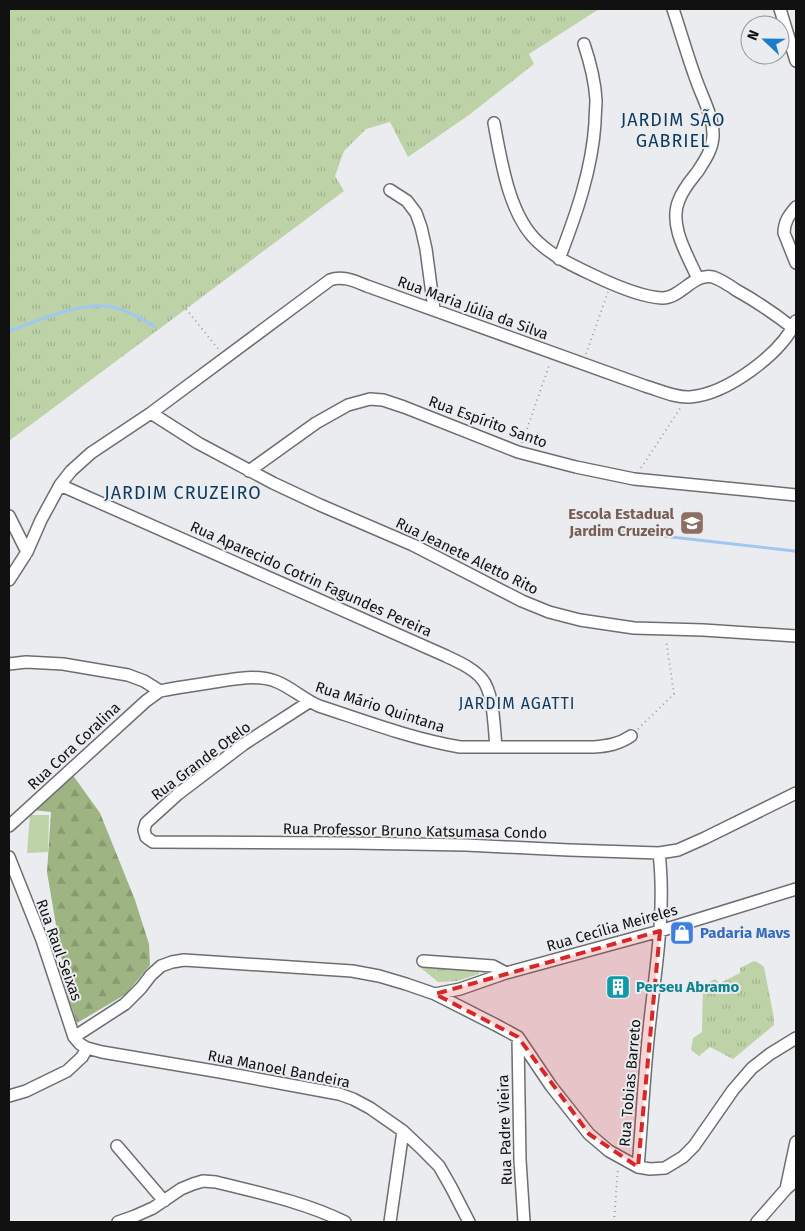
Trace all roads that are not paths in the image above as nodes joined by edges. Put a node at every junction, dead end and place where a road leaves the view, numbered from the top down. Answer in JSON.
{"nodes":[{"id":1,"x":673,"y":9,"type":"edge"},
{"id":2,"x":780,"y":9,"type":"edge"},
{"id":3,"x":584,"y":44,"type":"dead end"},
{"id":4,"x":796,"y":61,"type":"edge"},
{"id":5,"x":494,"y":123,"type":"dead end"},
{"id":6,"x":390,"y":190,"type":"dead end"},
{"id":7,"x":796,"y":206,"type":"edge"},
{"id":8,"x":559,"y":259,"type":"junction"},
{"id":9,"x":796,"y":263,"type":"edge"},
{"id":10,"x":698,"y":279,"type":"junction"},
{"id":11,"x":434,"y":309,"type":"junction"},
{"id":12,"x":795,"y":324,"type":"edge"},
{"id":13,"x":151,"y":413,"type":"junction"},
{"id":14,"x":249,"y":471,"type":"junction"},
{"id":15,"x":60,"y":485,"type":"junction"},
{"id":16,"x":796,"y":495,"type":"edge"},
{"id":17,"x":9,"y":516,"type":"edge"},
{"id":18,"x":27,"y":552,"type":"junction"},
{"id":19,"x":9,"y":580,"type":"edge"},
{"id":20,"x":796,"y":636,"type":"edge"},
{"id":21,"x":9,"y":664,"type":"edge"},
{"id":22,"x":160,"y":691,"type":"junction"},
{"id":23,"x":309,"y":702,"type":"junction"},
{"id":24,"x":630,"y":736,"type":"road end"},
{"id":25,"x":496,"y":747,"type":"junction"},
{"id":26,"x":796,"y":793,"type":"edge"},
{"id":27,"x":9,"y":826,"type":"edge"},
{"id":28,"x":170,"y":842,"type":"joint"},
{"id":29,"x":659,"y":852,"type":"junction"},
{"id":30,"x":9,"y":857,"type":"edge"},
{"id":31,"x":796,"y":889,"type":"edge"},
{"id":32,"x":660,"y":930,"type":"junction"},
{"id":33,"x":424,"y":960,"type":"dead end"},
{"id":34,"x":506,"y":973,"type":"junction"},
{"id":35,"x":435,"y":994,"type":"junction"},
{"id":36,"x":74,"y":1037,"type":"junction"},
{"id":37,"x":518,"y":1037,"type":"junction"},
{"id":38,"x":796,"y":1038,"type":"edge"},
{"id":39,"x":87,"y":1048,"type":"junction"},
{"id":40,"x":9,"y":1096,"type":"edge"},
{"id":41,"x":403,"y":1131,"type":"junction"},
{"id":42,"x":796,"y":1142,"type":"edge"},
{"id":43,"x":117,"y":1146,"type":"dead end"},
{"id":44,"x":638,"y":1167,"type":"junction"},
{"id":45,"x":796,"y":1180,"type":"edge"},
{"id":46,"x":786,"y":1189,"type":"junction"},
{"id":47,"x":164,"y":1201,"type":"junction"},
{"id":48,"x":118,"y":1222,"type":"edge"},
{"id":49,"x":345,"y":1222,"type":"edge"},
{"id":50,"x":390,"y":1222,"type":"edge"},
{"id":51,"x":469,"y":1222,"type":"edge"},
{"id":52,"x":524,"y":1222,"type":"edge"},
{"id":53,"x":757,"y":1222,"type":"edge"}],
"edges":[{"from":1,"to":10,"type":"street"},
{"from":2,"to":4,"type":"street"},
{"from":3,"to":8,"type":"street"},
{"from":5,"to":8,"type":"street"},
{"from":6,"to":11,"type":"street"},
{"from":7,"to":9,"type":"street"},
{"from":8,"to":10,"type":"street"},
{"from":10,"to":12,"type":"street"},
{"from":11,"to":12,"type":"street","name":"Rua Maria Júlia da Silva"},
{"from":11,"to":13,"type":"street","name":"Rua Maria Júlia da Silva"},
{"from":13,"to":14,"type":"street","name":"Rua Jeanete Aletto Rito"},
{"from":13,"to":15,"type":"street","name":"Rua Maria Júlia da Silva"},
{"from":14,"to":16,"type":"street","name":"Rua Espírito Santo"},
{"from":14,"to":20,"type":"street","name":"Rua Jeanete Aletto Rito"},
{"from":15,"to":18,"type":"street","name":"Rua Maria Júlia da Silva"},
{"from":15,"to":25,"type":"street","name":"Rua Aparecido Cotrin Fagundes Pereira"},
{"from":17,"to":18,"type":"street"},
{"from":18,"to":19,"type":"street","name":"Rua Maria Júlia da Silva"},
{"from":21,"to":22,"type":"street"},
{"from":22,"to":23,"type":"street","name":"Rua Mário Quintana"},
{"from":22,"to":27,"type":"street","name":"Rua Cora Coralina"},
{"from":23,"to":25,"type":"street","name":"Rua Mário Quintana"},
{"from":23,"to":28,"type":"street","name":"Rua Grande Otelo"},
{"from":24,"to":25,"type":"street","name":"Rua Mário Quintana"},
{"from":26,"to":29,"type":"street","name":"Rua Professor Bruno Katsumasa Condo"},
{"from":28,"to":29,"type":"street","name":"Rua Professor Bruno Katsumasa Condo"},
{"from":29,"to":32,"type":"street","name":"Rua Tobias Barreto"},
{"from":30,"to":36,"type":"street","name":"Rua Raul Seixas"},
{"from":31,"to":32,"type":"street","name":"Rua Cecília Meireles"},
{"from":32,"to":34,"type":"street","name":"Rua Cecília Meireles"},
{"from":32,"to":44,"type":"street","name":"Rua Tobias Barreto"},
{"from":33,"to":34,"type":"street"},
{"from":34,"to":35,"type":"street","name":"Rua Cecília Meireles"},
{"from":35,"to":36,"type":"street"},
{"from":35,"to":37,"type":"street"},
{"from":36,"to":39,"type":"street"},
{"from":37,"to":44,"type":"street"},
{"from":37,"to":52,"type":"street","name":"Rua Padre Vieira"},
{"from":38,"to":44,"type":"street"},
{"from":39,"to":40,"type":"street"},
{"from":39,"to":41,"type":"street","name":"Rua Manoel Bandeira"},
{"from":41,"to":50,"type":"street"},
{"from":41,"to":51,"type":"street","name":"Rua Manoel Bandeira"},
{"from":42,"to":46,"type":"street"},
{"from":43,"to":47,"type":"street"},
{"from":45,"to":46,"type":"street"},
{"from":46,"to":53,"type":"street"},
{"from":47,"to":48,"type":"street"},
{"from":47,"to":49,"type":"street"}]}
